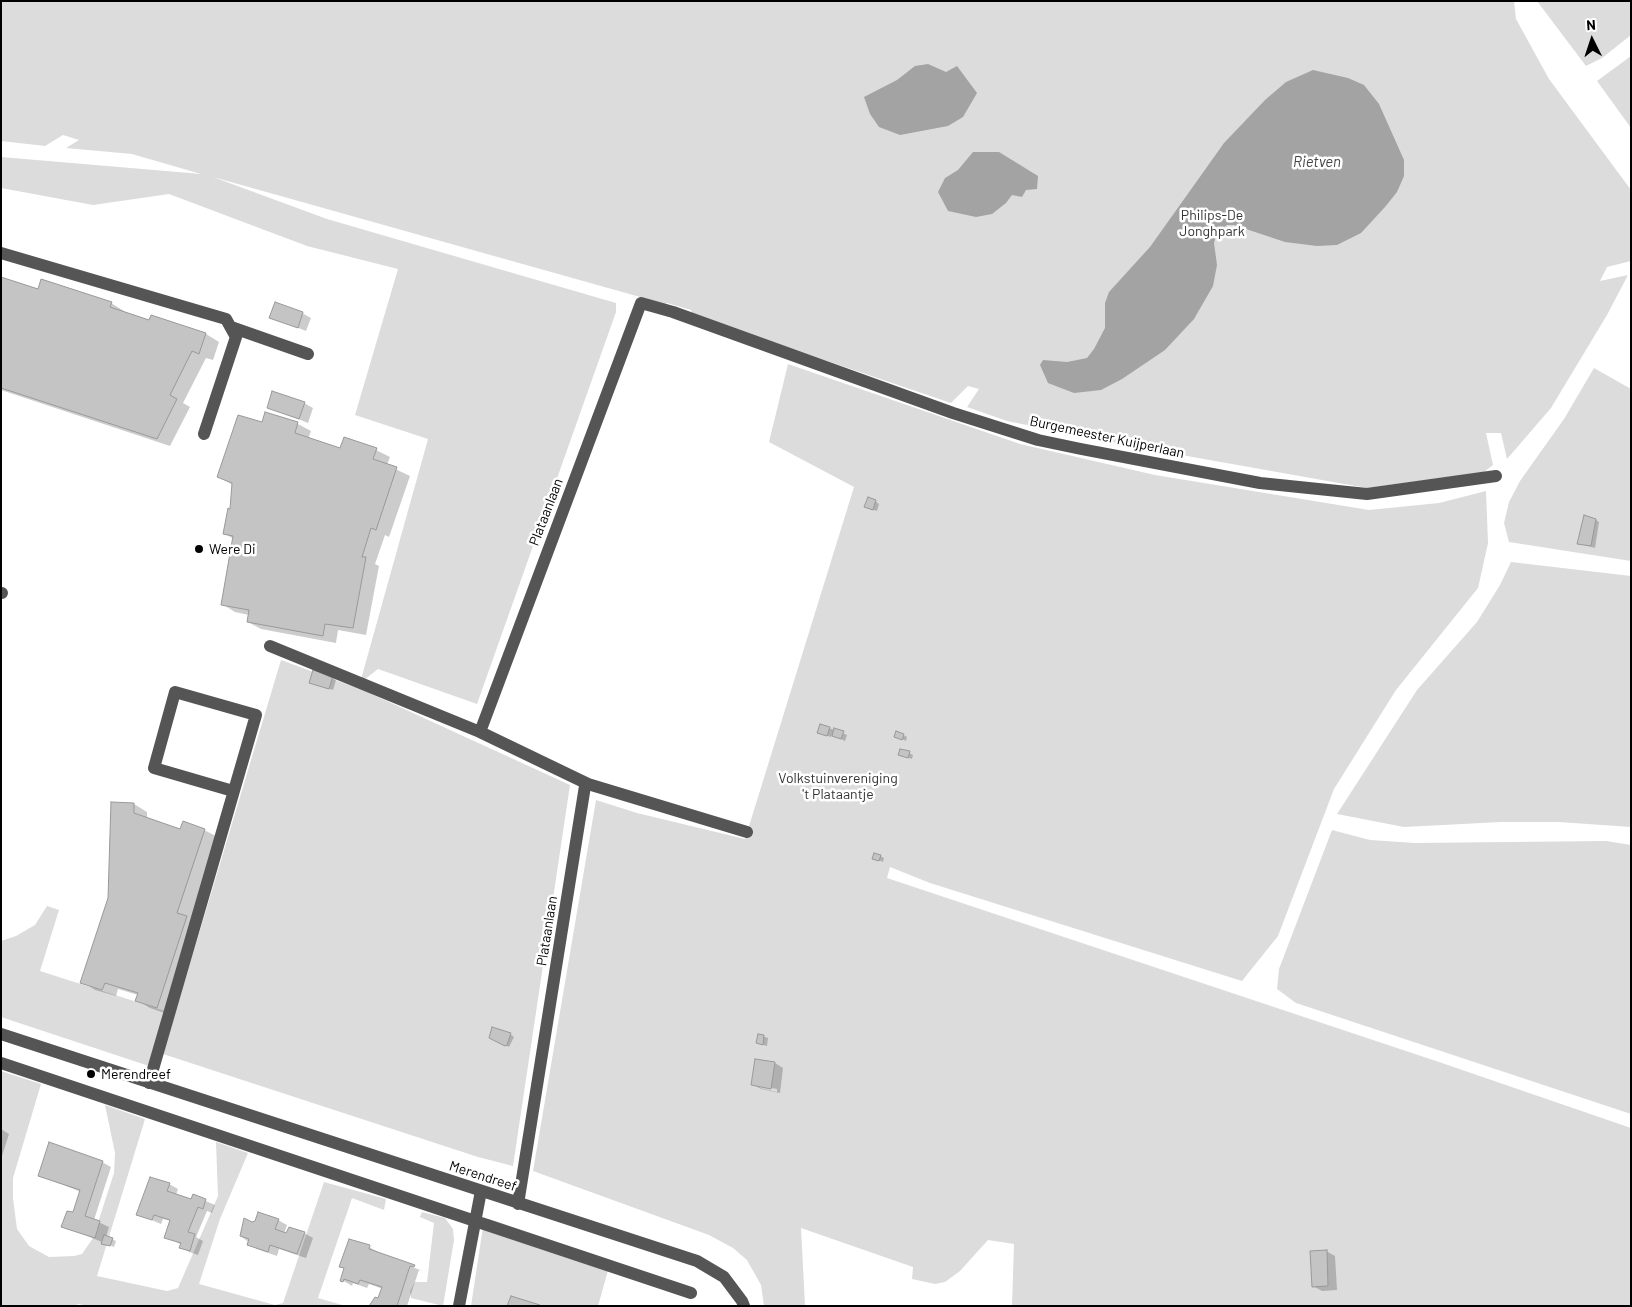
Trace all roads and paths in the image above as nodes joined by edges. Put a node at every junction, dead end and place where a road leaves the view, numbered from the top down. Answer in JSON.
{"nodes":[{"id":1,"x":1,"y":253,"type":"edge"},
{"id":2,"x":641,"y":303,"type":"joint"},
{"id":3,"x":230,"y":327,"type":"junction"},
{"id":4,"x":308,"y":354,"type":"dead end"},
{"id":5,"x":204,"y":434,"type":"dead end"},
{"id":6,"x":1496,"y":476,"type":"dead end"},
{"id":7,"x":270,"y":646,"type":"dead end"},
{"id":8,"x":480,"y":732,"type":"junction"},
{"id":9,"x":588,"y":784,"type":"junction"},
{"id":10,"x":232,"y":791,"type":"junction"},
{"id":11,"x":747,"y":832,"type":"dead end"},
{"id":12,"x":1,"y":1034,"type":"edge"},
{"id":13,"x":1,"y":1063,"type":"edge"},
{"id":14,"x":149,"y":1083,"type":"junction"},
{"id":15,"x":481,"y":1191,"type":"junction"},
{"id":16,"x":518,"y":1204,"type":"junction"},
{"id":17,"x":475,"y":1219,"type":"junction"},
{"id":18,"x":691,"y":1293,"type":"dead end"},
{"id":19,"x":743,"y":1303,"type":"edge"},
{"id":20,"x":459,"y":1306,"type":"edge"}],
"edges":[{"from":1,"to":3,"type":"street"},
{"from":2,"to":6,"type":"street","name":"Burgemeester Kuijperlaan"},
{"from":2,"to":8,"type":"street","name":"Plataanlaan"},
{"from":3,"to":4,"type":"street"},
{"from":3,"to":5,"type":"street"},
{"from":7,"to":8,"type":"street"},
{"from":8,"to":9,"type":"street"},
{"from":9,"to":11,"type":"street"},
{"from":9,"to":16,"type":"street","name":"Plataanlaan"},
{"from":10,"to":10,"type":"street"},
{"from":10,"to":14,"type":"street"},
{"from":12,"to":14,"type":"street","name":"Merendreef"},
{"from":13,"to":17,"type":"street"},
{"from":14,"to":15,"type":"street","name":"Merendreef"},
{"from":15,"to":16,"type":"street","name":"Merendreef"},
{"from":15,"to":17,"type":"street"},
{"from":16,"to":19,"type":"street","name":"Merendreef"},
{"from":17,"to":18,"type":"street"},
{"from":17,"to":20,"type":"street"}]}
